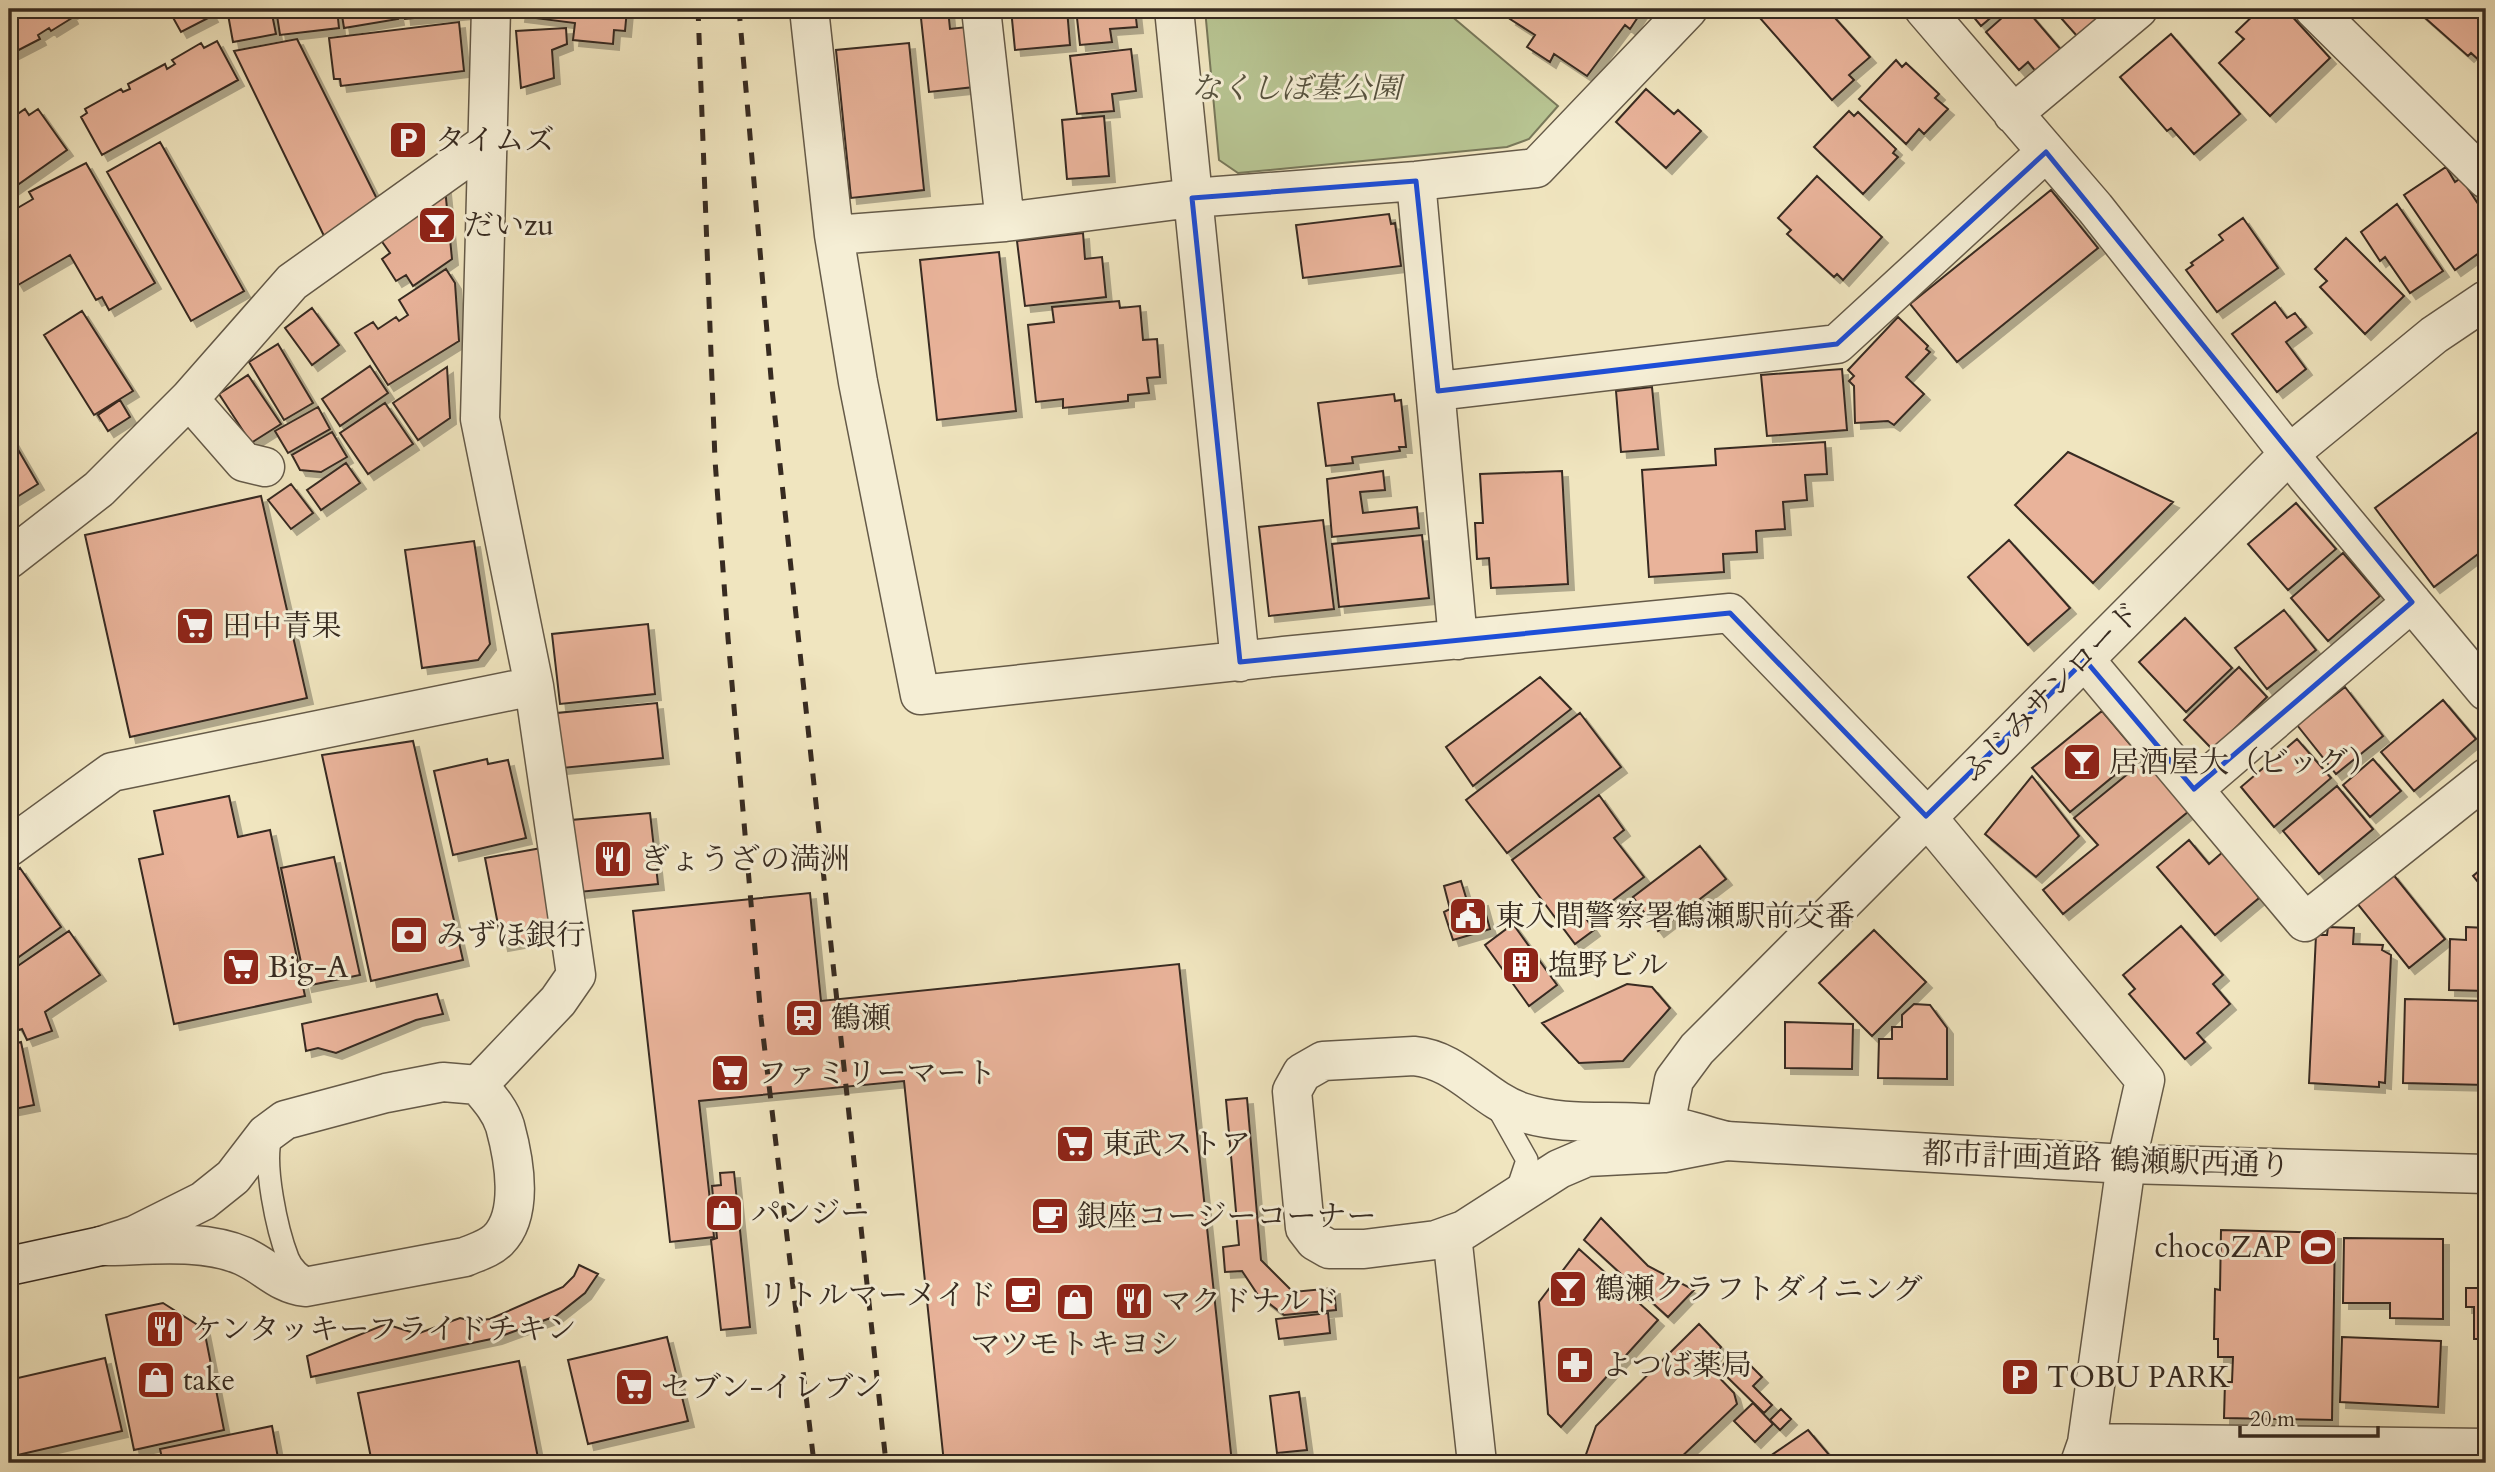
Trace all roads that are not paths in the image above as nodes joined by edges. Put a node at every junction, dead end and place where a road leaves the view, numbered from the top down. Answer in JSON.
{"nodes":[{"id":1,"x":491,"y":9,"type":"edge"},
{"id":2,"x":809,"y":9,"type":"edge"},
{"id":3,"x":981,"y":9,"type":"edge"},
{"id":4,"x":1174,"y":9,"type":"edge"},
{"id":5,"x":1688,"y":9,"type":"edge"},
{"id":6,"x":1924,"y":9,"type":"edge"},
{"id":7,"x":2138,"y":9,"type":"edge"},
{"id":8,"x":2314,"y":9,"type":"edge"},
{"id":9,"x":2013,"y":114,"type":"junction"},
{"id":10,"x":488,"y":142,"type":"junction"},
{"id":11,"x":2046,"y":152,"type":"junction"},
{"id":12,"x":2486,"y":179,"type":"edge"},
{"id":13,"x":1416,"y":181,"type":"junction"},
{"id":14,"x":1192,"y":198,"type":"junction"},
{"id":15,"x":1005,"y":222,"type":"junction"},
{"id":16,"x":834,"y":235,"type":"junction"},
{"id":17,"x":2486,"y":300,"type":"edge"},
{"id":18,"x":1438,"y":391,"type":"junction"},
{"id":19,"x":189,"y":399,"type":"junction"},
{"id":20,"x":2289,"y":454,"type":"junction"},
{"id":21,"x":265,"y":467,"type":"dead end"},
{"id":22,"x":9,"y":559,"type":"edge"},
{"id":23,"x":2412,"y":602,"type":"junction"},
{"id":24,"x":1458,"y":640,"type":"junction"},
{"id":25,"x":2085,"y":660,"type":"junction"},
{"id":26,"x":1240,"y":662,"type":"junction"},
{"id":27,"x":534,"y":686,"type":"junction"},
{"id":28,"x":2486,"y":691,"type":"edge"},
{"id":29,"x":2486,"y":778,"type":"edge"},
{"id":30,"x":2194,"y":789,"type":"junction"},
{"id":31,"x":1926,"y":816,"type":"junction"},
{"id":32,"x":9,"y":847,"type":"edge"},
{"id":33,"x":478,"y":1085,"type":"junction"},
{"id":34,"x":1492,"y":1098,"type":"junction"},
{"id":35,"x":1665,"y":1125,"type":"junction"},
{"id":36,"x":273,"y":1129,"type":"junction"},
{"id":37,"x":1726,"y":1141,"type":"junction"},
{"id":38,"x":2126,"y":1164,"type":"junction"},
{"id":39,"x":2486,"y":1174,"type":"edge"},
{"id":40,"x":1514,"y":1196,"type":"junction"},
{"id":41,"x":1452,"y":1235,"type":"junction"},
{"id":42,"x":101,"y":1246,"type":"junction"},
{"id":43,"x":9,"y":1266,"type":"edge"},
{"id":44,"x":319,"y":1285,"type":"junction"},
{"id":45,"x":2486,"y":1448,"type":"edge"},
{"id":46,"x":2084,"y":1453,"type":"edge"},
{"id":47,"x":2224,"y":1454,"type":"edge"},
{"id":48,"x":1477,"y":1463,"type":"edge"}],
"edges":[{"from":1,"to":10,"type":"street"},
{"from":2,"to":16,"type":"street"},
{"from":3,"to":15,"type":"street"},
{"from":4,"to":14,"type":"street"},
{"from":5,"to":13,"type":"street"},
{"from":6,"to":9,"type":"street"},
{"from":7,"to":9,"type":"street"},
{"from":8,"to":12,"type":"street"},
{"from":9,"to":11,"type":"street"},
{"from":10,"to":19,"type":"street"},
{"from":10,"to":27,"type":"street"},
{"from":11,"to":18,"type":"street"},
{"from":11,"to":20,"type":"street"},
{"from":13,"to":14,"type":"street"},
{"from":13,"to":18,"type":"street"},
{"from":14,"to":15,"type":"street"},
{"from":14,"to":26,"type":"street"},
{"from":15,"to":16,"type":"street"},
{"from":16,"to":26,"type":"street"},
{"from":17,"to":20,"type":"street","name":"ふじみサンロード"},
{"from":18,"to":24,"type":"street"},
{"from":19,"to":21,"type":"street"},
{"from":19,"to":22,"type":"street"},
{"from":20,"to":23,"type":"street"},
{"from":20,"to":25,"type":"street","name":"ふじみサンロード"},
{"from":23,"to":28,"type":"street"},
{"from":23,"to":30,"type":"street"},
{"from":24,"to":26,"type":"street"},
{"from":24,"to":31,"type":"street"},
{"from":25,"to":30,"type":"street"},
{"from":25,"to":31,"type":"street","name":"ふじみサンロード"},
{"from":27,"to":32,"type":"street"},
{"from":27,"to":33,"type":"street"},
{"from":29,"to":30,"type":"street"},
{"from":31,"to":35,"type":"street","name":"ふじみサンロード"},
{"from":31,"to":38,"type":"street"},
{"from":33,"to":36,"type":"street"},
{"from":33,"to":44,"type":"street"},
{"from":34,"to":35,"type":"street"},
{"from":34,"to":40,"type":"lane"},
{"from":34,"to":41,"type":"street"},
{"from":35,"to":37,"type":"street"},
{"from":36,"to":42,"type":"street"},
{"from":36,"to":44,"type":"lane"},
{"from":37,"to":38,"type":"street","name":"都市計画道路 鶴瀬駅西通り"},
{"from":37,"to":40,"type":"street"},
{"from":38,"to":39,"type":"street","name":"都市計画道路 鶴瀬駅西通り"},
{"from":38,"to":46,"type":"street"},
{"from":40,"to":41,"type":"street"},
{"from":41,"to":48,"type":"street"},
{"from":42,"to":43,"type":"street"},
{"from":42,"to":44,"type":"street"},
{"from":45,"to":47,"type":"street"},
{"from":46,"to":47,"type":"street"}]}
